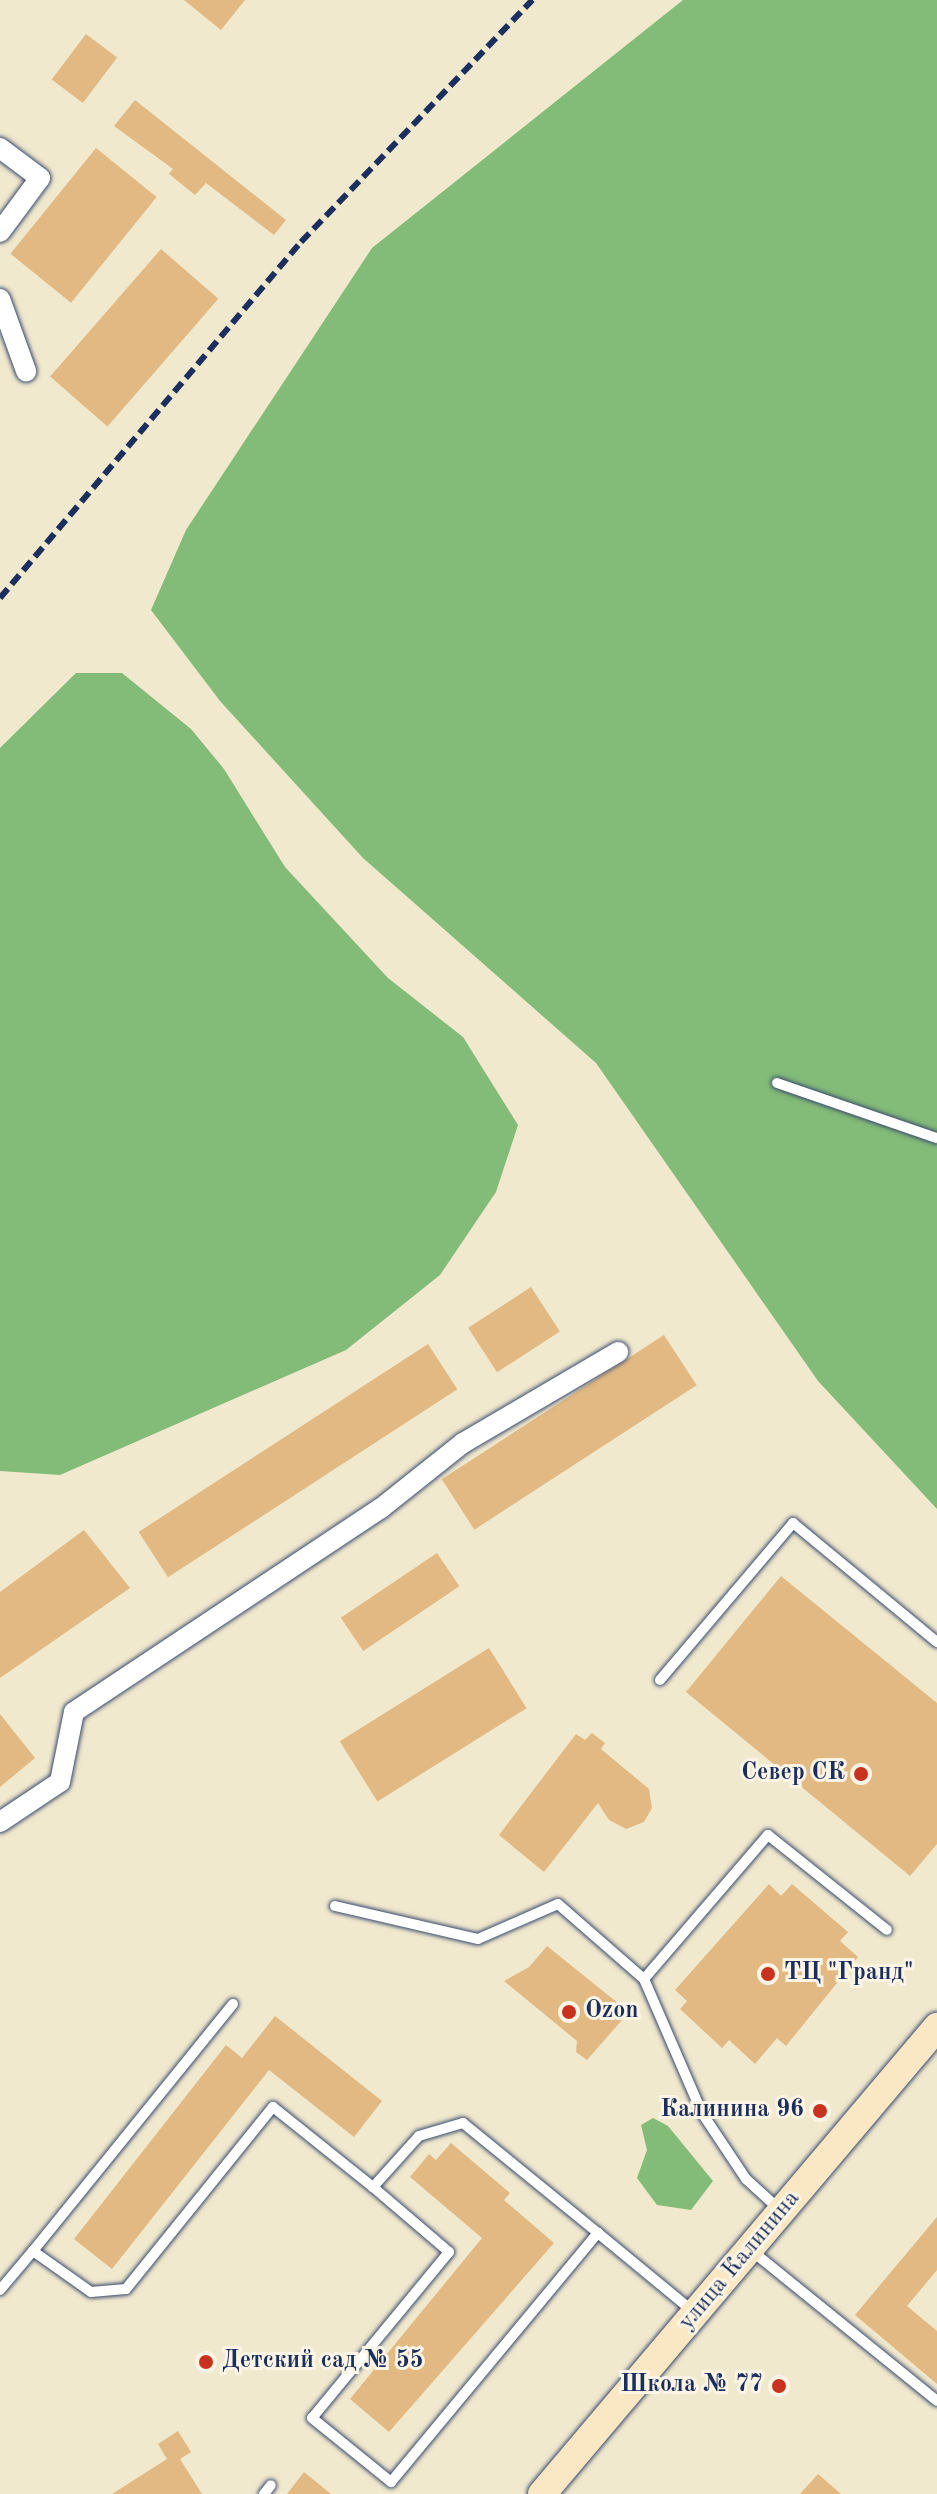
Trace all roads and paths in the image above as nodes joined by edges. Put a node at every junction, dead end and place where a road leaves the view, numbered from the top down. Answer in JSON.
{"nodes":[{"id":1,"x":0,"y":148,"type":"edge"},
{"id":2,"x":0,"y":232,"type":"edge"},
{"id":3,"x":0,"y":299,"type":"edge"},
{"id":4,"x":26,"y":371,"type":"dead end"},
{"id":5,"x":777,"y":1083,"type":"dead end"},
{"id":6,"x":937,"y":1138,"type":"edge"},
{"id":7,"x":618,"y":1352,"type":"dead end"},
{"id":8,"x":936,"y":1644,"type":"edge"},
{"id":9,"x":660,"y":1680,"type":"dead end"},
{"id":10,"x":0,"y":1822,"type":"edge"},
{"id":11,"x":335,"y":1906,"type":"dead end"},
{"id":12,"x":887,"y":1930,"type":"dead end"},
{"id":13,"x":644,"y":1979,"type":"junction"},
{"id":14,"x":233,"y":2004,"type":"dead end"},
{"id":15,"x":937,"y":2027,"type":"edge"},
{"id":16,"x":373,"y":2187,"type":"junction"},
{"id":17,"x":782,"y":2212,"type":"junction"},
{"id":18,"x":598,"y":2233,"type":"junction"},
{"id":19,"x":750,"y":2249,"type":"junction"},
{"id":20,"x":33,"y":2251,"type":"junction"},
{"id":21,"x":0,"y":2290,"type":"edge"},
{"id":22,"x":695,"y":2314,"type":"junction"},
{"id":23,"x":937,"y":2401,"type":"edge"},
{"id":24,"x":542,"y":2494,"type":"edge"}],
"edges":[{"from":1,"to":2,"type":"street"},
{"from":3,"to":4,"type":"street"},
{"from":5,"to":6,"type":"lane"},
{"from":7,"to":10,"type":"street"},
{"from":8,"to":9,"type":"lane"},
{"from":11,"to":13,"type":"lane"},
{"from":12,"to":13,"type":"lane"},
{"from":13,"to":17,"type":"lane"},
{"from":14,"to":20,"type":"lane"},
{"from":15,"to":17,"type":"main road","name":"улица Калинина"},
{"from":16,"to":18,"type":"lane"},
{"from":16,"to":18,"type":"lane"},
{"from":16,"to":20,"type":"lane"},
{"from":17,"to":19,"type":"main road","name":"улица Калинина"},
{"from":18,"to":22,"type":"lane"},
{"from":19,"to":22,"type":"main road","name":"улица Калинина"},
{"from":19,"to":23,"type":"lane"},
{"from":20,"to":21,"type":"lane"},
{"from":22,"to":24,"type":"main road","name":"улица Калинина"}]}
